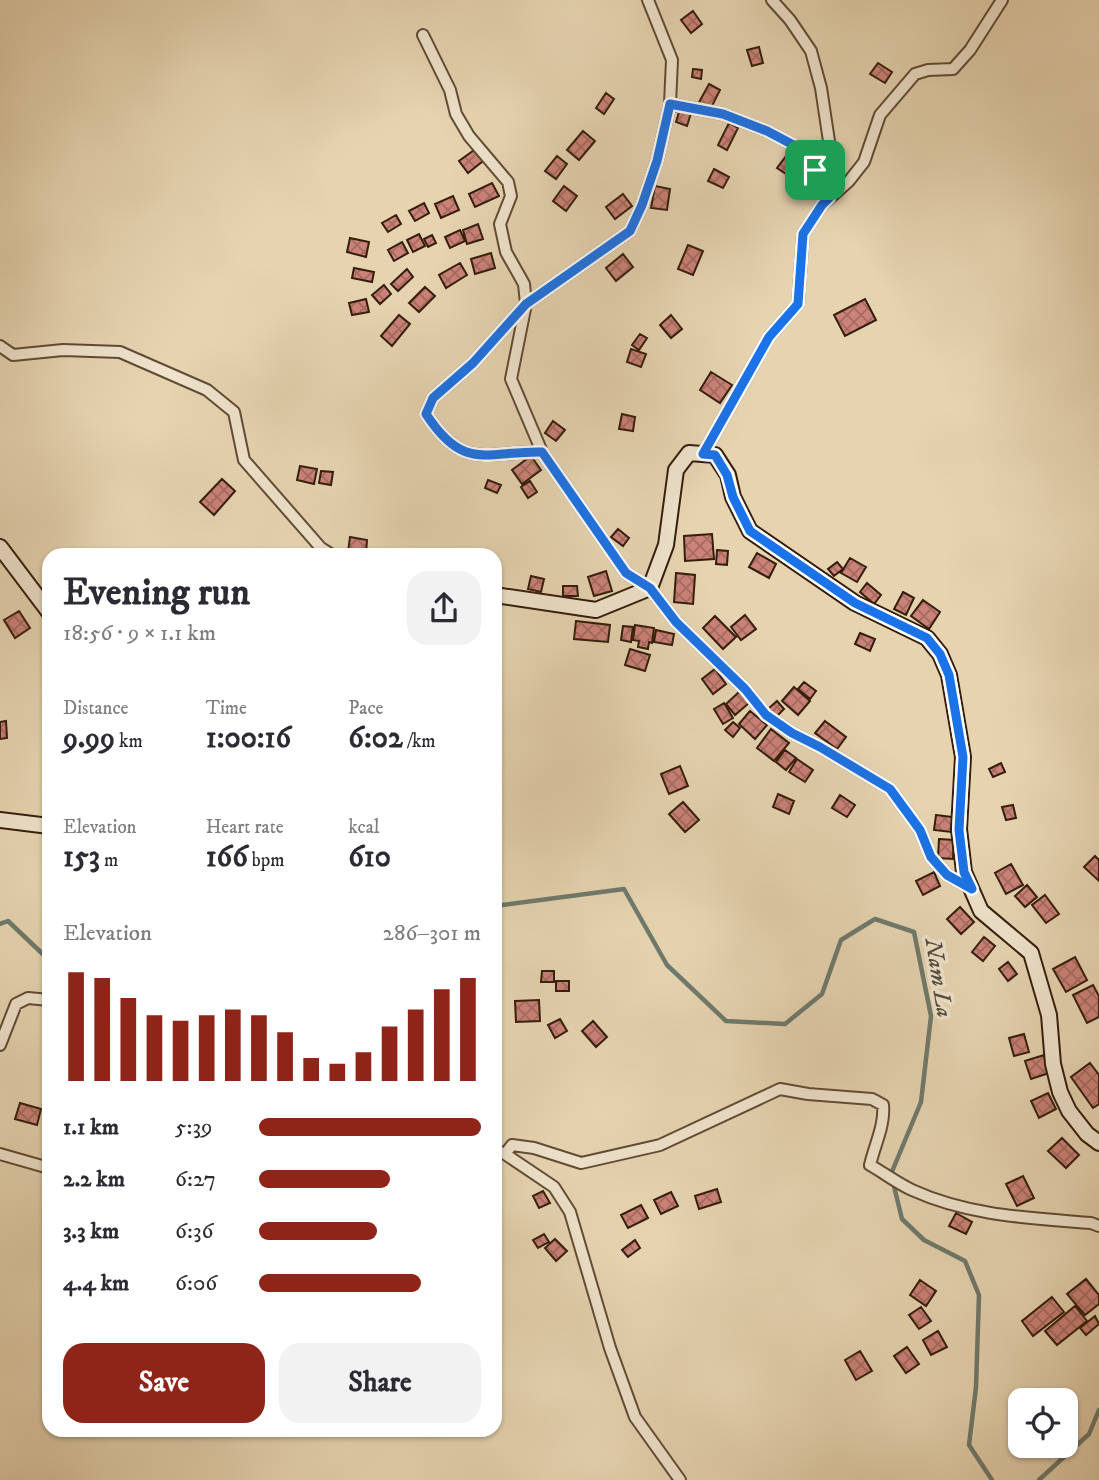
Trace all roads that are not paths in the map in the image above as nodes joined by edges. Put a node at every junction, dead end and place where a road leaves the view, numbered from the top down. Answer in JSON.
{"nodes":[{"id":1,"x":648,"y":0,"type":"edge"},
{"id":2,"x":1002,"y":0,"type":"edge"},
{"id":3,"x":777,"y":3,"type":"edge"},
{"id":4,"x":422,"y":36,"type":"dead end"},
{"id":5,"x":670,"y":104,"type":"junction"},
{"id":6,"x":815,"y":170,"type":"junction"},
{"id":7,"x":829,"y":198,"type":"junction"},
{"id":8,"x":526,"y":304,"type":"junction"},
{"id":9,"x":0,"y":346,"type":"edge"},
{"id":10,"x":542,"y":452,"type":"junction"},
{"id":11,"x":703,"y":454,"type":"junction"},
{"id":12,"x":0,"y":547,"type":"edge"},
{"id":13,"x":321,"y":548,"type":"edge"},
{"id":14,"x":650,"y":588,"type":"junction"},
{"id":15,"x":502,"y":596,"type":"edge"},
{"id":16,"x":42,"y":603,"type":"edge"},
{"id":17,"x":0,"y":820,"type":"edge"},
{"id":18,"x":42,"y":825,"type":"edge"},
{"id":19,"x":972,"y":889,"type":"junction"},
{"id":20,"x":42,"y":999,"type":"edge"},
{"id":21,"x":0,"y":1045,"type":"edge"},
{"id":22,"x":1099,"y":1143,"type":"edge"},
{"id":23,"x":502,"y":1151,"type":"edge"},
{"id":24,"x":502,"y":1153,"type":"edge"},
{"id":25,"x":0,"y":1154,"type":"edge"},
{"id":26,"x":42,"y":1166,"type":"edge"},
{"id":27,"x":1099,"y":1226,"type":"edge"},
{"id":28,"x":680,"y":1480,"type":"edge"}],
"edges":[{"from":1,"to":5,"type":"street"},
{"from":2,"to":7,"type":"street"},
{"from":3,"to":6,"type":"street"},
{"from":4,"to":8,"type":"street"},
{"from":5,"to":6,"type":"street"},
{"from":5,"to":8,"type":"street"},
{"from":6,"to":7,"type":"street"},
{"from":7,"to":11,"type":"street"},
{"from":8,"to":10,"type":"street"},
{"from":8,"to":10,"type":"street"},
{"from":9,"to":13,"type":"street"},
{"from":10,"to":14,"type":"street"},
{"from":11,"to":14,"type":"main road"},
{"from":11,"to":19,"type":"main road"},
{"from":12,"to":16,"type":"main road"},
{"from":14,"to":15,"type":"main road"},
{"from":14,"to":19,"type":"street"},
{"from":17,"to":18,"type":"main road"},
{"from":19,"to":22,"type":"main road"},
{"from":20,"to":21,"type":"street"},
{"from":23,"to":27,"type":"street"},
{"from":24,"to":28,"type":"street"},
{"from":25,"to":26,"type":"street"}]}
